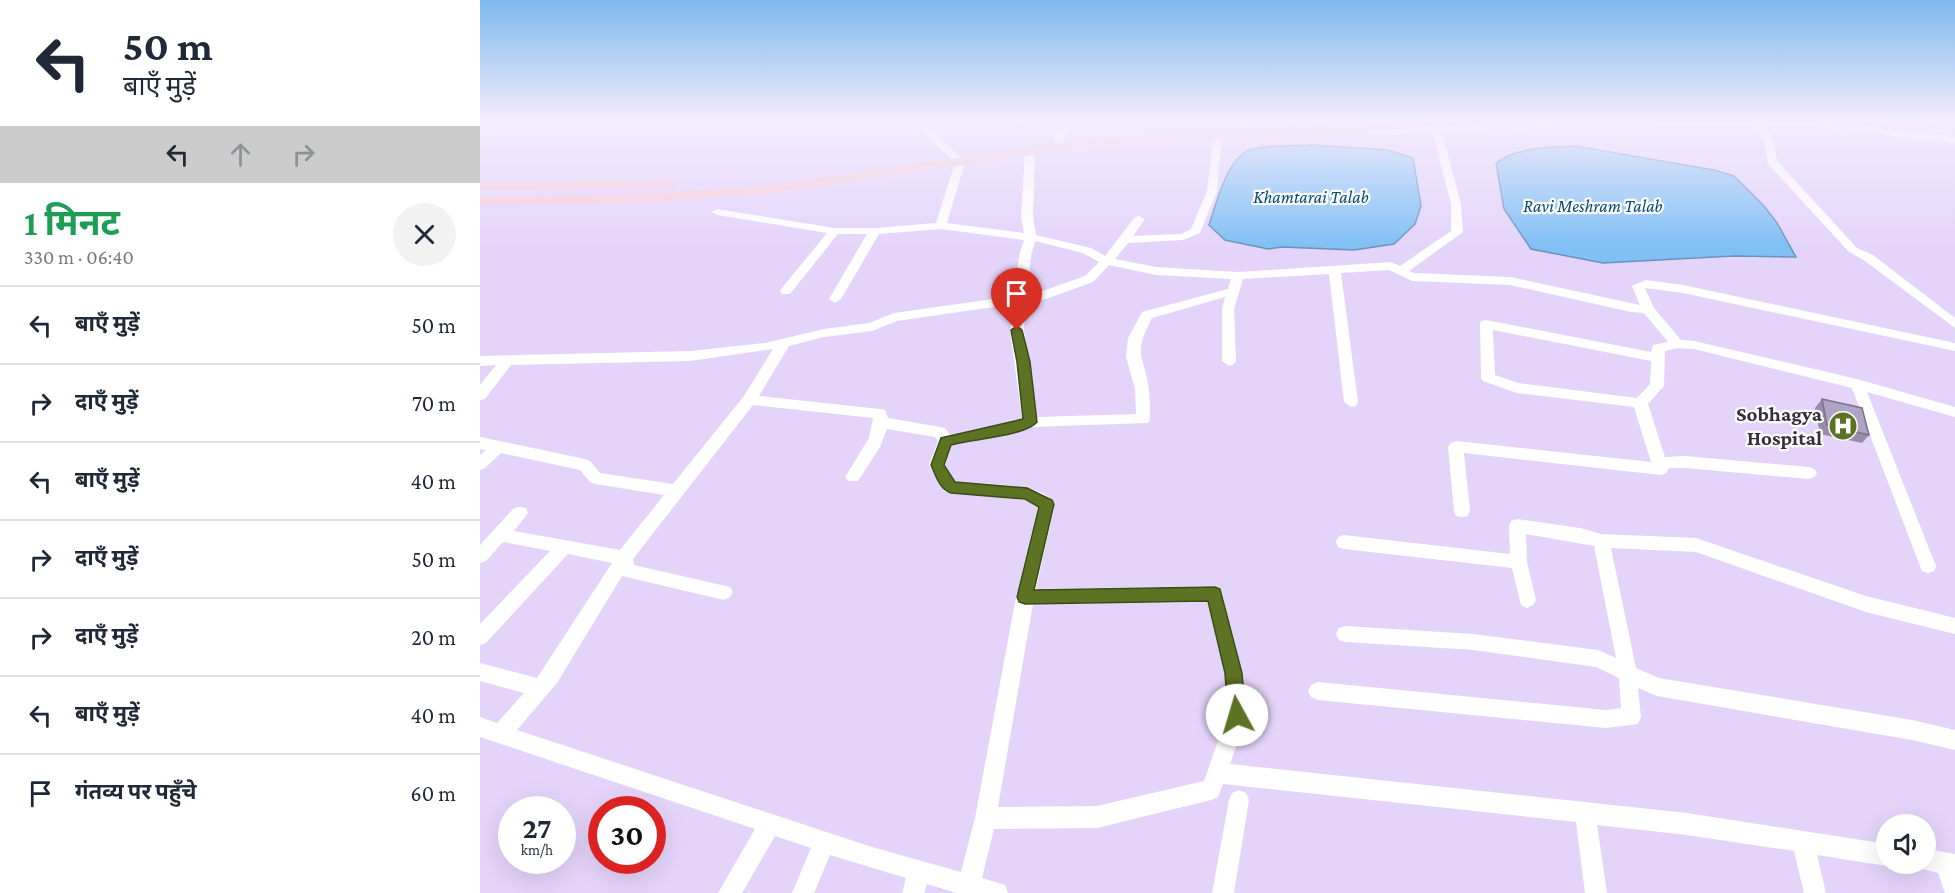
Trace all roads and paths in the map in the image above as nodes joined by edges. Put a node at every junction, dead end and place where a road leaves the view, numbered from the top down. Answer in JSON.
{"nodes":[{"id":1,"x":872,"y":164,"type":"edge"},
{"id":2,"x":948,"y":164,"type":"edge"},
{"id":3,"x":960,"y":164,"type":"edge"},
{"id":4,"x":1029,"y":164,"type":"edge"},
{"id":5,"x":1215,"y":164,"type":"edge"},
{"id":6,"x":1446,"y":164,"type":"edge"},
{"id":7,"x":1774,"y":164,"type":"edge"},
{"id":8,"x":480,"y":186,"type":"edge"},
{"id":9,"x":480,"y":201,"type":"edge"},
{"id":10,"x":717,"y":212,"type":"dead end"},
{"id":11,"x":1139,"y":219,"type":"dead end"},
{"id":12,"x":941,"y":226,"type":"junction"},
{"id":13,"x":834,"y":231,"type":"junction"},
{"id":14,"x":875,"y":231,"type":"junction"},
{"id":15,"x":1031,"y":237,"type":"junction"},
{"id":16,"x":1125,"y":240,"type":"junction"},
{"id":17,"x":1105,"y":261,"type":"junction"},
{"id":18,"x":1335,"y":270,"type":"junction"},
{"id":19,"x":1401,"y":271,"type":"junction"},
{"id":20,"x":1238,"y":276,"type":"junction"},
{"id":21,"x":786,"y":291,"type":"dead end"},
{"id":22,"x":1234,"y":291,"type":"junction"},
{"id":23,"x":835,"y":299,"type":"dead end"},
{"id":24,"x":1020,"y":301,"type":"junction"},
{"id":25,"x":1648,"y":309,"type":"junction"},
{"id":26,"x":1955,"y":324,"type":"edge"},
{"id":27,"x":784,"y":343,"type":"junction"},
{"id":28,"x":1677,"y":344,"type":"junction"},
{"id":29,"x":1955,"y":347,"type":"edge"},
{"id":30,"x":1658,"y":358,"type":"junction"},
{"id":31,"x":507,"y":360,"type":"junction"},
{"id":32,"x":480,"y":361,"type":"edge"},
{"id":33,"x":1229,"y":362,"type":"dead end"},
{"id":34,"x":1857,"y":384,"type":"junction"},
{"id":35,"x":480,"y":395,"type":"edge"},
{"id":36,"x":749,"y":400,"type":"junction"},
{"id":37,"x":1351,"y":402,"type":"dead end"},
{"id":38,"x":1640,"y":403,"type":"junction"},
{"id":39,"x":1955,"y":412,"type":"edge"},
{"id":40,"x":1030,"y":422,"type":"junction"},
{"id":41,"x":883,"y":423,"type":"junction"},
{"id":42,"x":946,"y":441,"type":"junction"},
{"id":43,"x":480,"y":443,"type":"edge"},
{"id":44,"x":498,"y":447,"type":"junction"},
{"id":45,"x":1660,"y":463,"type":"junction"},
{"id":46,"x":480,"y":464,"type":"edge"},
{"id":47,"x":1809,"y":473,"type":"dead end"},
{"id":48,"x":853,"y":477,"type":"dead end"},
{"id":49,"x":676,"y":491,"type":"junction"},
{"id":50,"x":1462,"y":512,"type":"dead end"},
{"id":51,"x":520,"y":513,"type":"dead end"},
{"id":52,"x":500,"y":535,"type":"junction"},
{"id":53,"x":1600,"y":541,"type":"junction"},
{"id":54,"x":1344,"y":542,"type":"dead end"},
{"id":55,"x":565,"y":546,"type":"junction"},
{"id":56,"x":480,"y":556,"type":"edge"},
{"id":57,"x":624,"y":558,"type":"junction"},
{"id":58,"x":1519,"y":562,"type":"junction"},
{"id":59,"x":1928,"y":566,"type":"dead end"},
{"id":60,"x":724,"y":592,"type":"dead end"},
{"id":61,"x":1025,"y":597,"type":"junction"},
{"id":62,"x":1527,"y":600,"type":"dead end"},
{"id":63,"x":1955,"y":626,"type":"edge"},
{"id":64,"x":1345,"y":634,"type":"dead end"},
{"id":65,"x":480,"y":637,"type":"edge"},
{"id":66,"x":480,"y":672,"type":"edge"},
{"id":67,"x":1628,"y":674,"type":"junction"},
{"id":68,"x":540,"y":688,"type":"junction"},
{"id":69,"x":1318,"y":691,"type":"dead end"},
{"id":70,"x":490,"y":730,"type":"edge"},
{"id":71,"x":1955,"y":740,"type":"edge"},
{"id":72,"x":1216,"y":774,"type":"junction"},
{"id":73,"x":1239,"y":800,"type":"dead end"},
{"id":74,"x":1585,"y":813,"type":"junction"},
{"id":75,"x":986,"y":818,"type":"junction"},
{"id":76,"x":770,"y":824,"type":"junction"},
{"id":77,"x":824,"y":842,"type":"junction"},
{"id":78,"x":1803,"y":843,"type":"junction"},
{"id":79,"x":1876,"y":853,"type":"edge"},
{"id":80,"x":1942,"y":863,"type":"edge"},
{"id":81,"x":916,"y":882,"type":"edge"},
{"id":82,"x":969,"y":885,"type":"junction"},
{"id":83,"x":1955,"y":890,"type":"edge"},
{"id":84,"x":729,"y":893,"type":"edge"},
{"id":85,"x":803,"y":893,"type":"edge"},
{"id":86,"x":997,"y":893,"type":"edge"},
{"id":87,"x":1223,"y":893,"type":"edge"},
{"id":88,"x":1596,"y":893,"type":"edge"},
{"id":89,"x":1815,"y":893,"type":"edge"}],
"edges":[{"from":1,"to":8,"type":"main road"},
{"from":2,"to":9,"type":"main road"},
{"from":3,"to":12,"type":"street"},
{"from":4,"to":15,"type":"street"},
{"from":5,"to":16,"type":"street"},
{"from":6,"to":19,"type":"street"},
{"from":7,"to":26,"type":"street"},
{"from":10,"to":13,"type":"street"},
{"from":11,"to":16,"type":"street"},
{"from":12,"to":14,"type":"street"},
{"from":12,"to":15,"type":"street"},
{"from":13,"to":14,"type":"street"},
{"from":13,"to":21,"type":"street"},
{"from":14,"to":23,"type":"street"},
{"from":15,"to":17,"type":"street"},
{"from":15,"to":24,"type":"street"},
{"from":16,"to":17,"type":"street"},
{"from":17,"to":20,"type":"street"},
{"from":17,"to":24,"type":"street"},
{"from":18,"to":19,"type":"street"},
{"from":18,"to":20,"type":"street"},
{"from":18,"to":37,"type":"street"},
{"from":19,"to":25,"type":"street"},
{"from":20,"to":22,"type":"street"},
{"from":22,"to":33,"type":"street"},
{"from":22,"to":40,"type":"street"},
{"from":24,"to":27,"type":"street"},
{"from":24,"to":40,"type":"street"},
{"from":25,"to":28,"type":"street"},
{"from":25,"to":29,"type":"street"},
{"from":27,"to":31,"type":"street"},
{"from":27,"to":36,"type":"street"},
{"from":28,"to":30,"type":"street"},
{"from":28,"to":34,"type":"street"},
{"from":30,"to":38,"type":"street"},
{"from":30,"to":38,"type":"street"},
{"from":31,"to":32,"type":"street"},
{"from":31,"to":35,"type":"street"},
{"from":34,"to":39,"type":"street"},
{"from":34,"to":59,"type":"street"},
{"from":36,"to":41,"type":"street"},
{"from":36,"to":49,"type":"street"},
{"from":38,"to":45,"type":"street"},
{"from":40,"to":42,"type":"street"},
{"from":41,"to":42,"type":"street"},
{"from":41,"to":48,"type":"street"},
{"from":42,"to":61,"type":"street"},
{"from":43,"to":44,"type":"street"},
{"from":44,"to":46,"type":"street"},
{"from":44,"to":49,"type":"street"},
{"from":45,"to":47,"type":"street"},
{"from":45,"to":50,"type":"street"},
{"from":49,"to":57,"type":"street"},
{"from":51,"to":52,"type":"street"},
{"from":52,"to":55,"type":"street"},
{"from":52,"to":56,"type":"street"},
{"from":53,"to":58,"type":"street"},
{"from":53,"to":63,"type":"street"},
{"from":53,"to":67,"type":"street"},
{"from":54,"to":58,"type":"street"},
{"from":55,"to":57,"type":"street"},
{"from":55,"to":65,"type":"street"},
{"from":57,"to":60,"type":"street"},
{"from":57,"to":68,"type":"street"},
{"from":58,"to":62,"type":"street"},
{"from":61,"to":72,"type":"street"},
{"from":61,"to":75,"type":"street"},
{"from":64,"to":67,"type":"street"},
{"from":66,"to":68,"type":"street"},
{"from":67,"to":69,"type":"street"},
{"from":67,"to":71,"type":"street"},
{"from":68,"to":70,"type":"street"},
{"from":70,"to":76,"type":"street"},
{"from":72,"to":74,"type":"street"},
{"from":72,"to":75,"type":"street"},
{"from":73,"to":87,"type":"street"},
{"from":74,"to":78,"type":"street"},
{"from":74,"to":88,"type":"street"},
{"from":75,"to":82,"type":"street"},
{"from":76,"to":77,"type":"street"},
{"from":76,"to":84,"type":"street"},
{"from":77,"to":81,"type":"street"},
{"from":77,"to":85,"type":"street"},
{"from":78,"to":79,"type":"street"},
{"from":78,"to":89,"type":"street"},
{"from":80,"to":83,"type":"street"},
{"from":81,"to":82,"type":"street"},
{"from":82,"to":86,"type":"street"}]}
